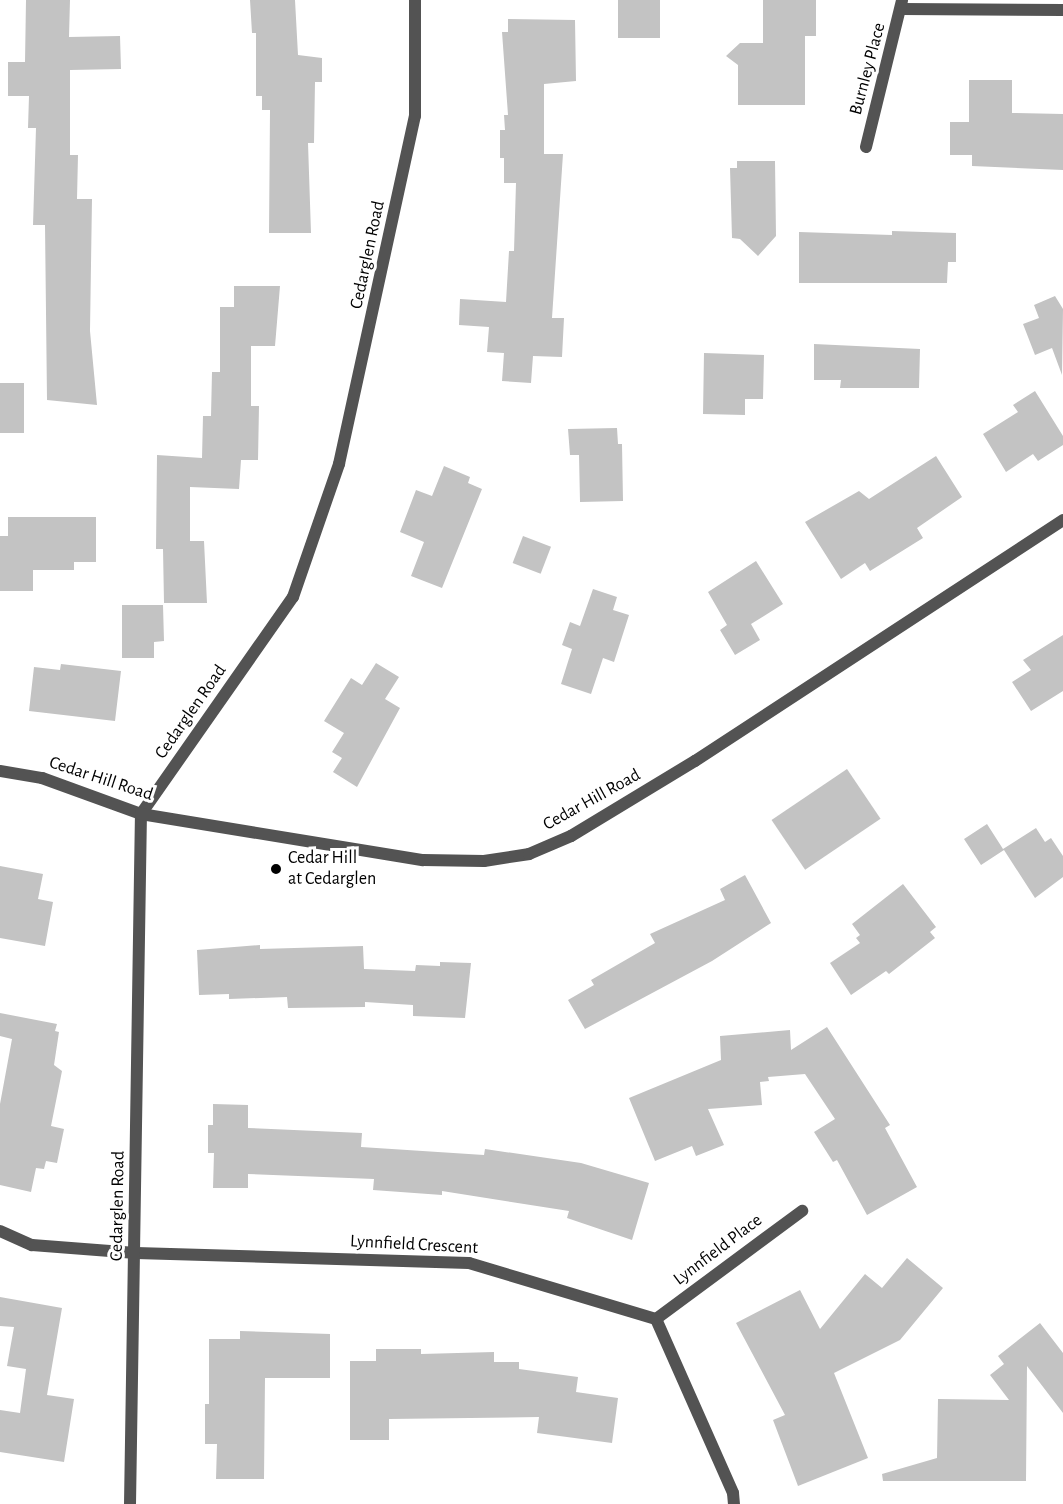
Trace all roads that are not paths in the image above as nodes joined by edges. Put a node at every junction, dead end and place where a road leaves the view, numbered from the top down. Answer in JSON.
{"nodes":[{"id":1,"x":415,"y":0,"type":"edge"},
{"id":2,"x":902,"y":5,"type":"edge"},
{"id":3,"x":1063,"y":10,"type":"edge"},
{"id":4,"x":866,"y":147,"type":"dead end"},
{"id":5,"x":1063,"y":520,"type":"edge"},
{"id":6,"x":0,"y":771,"type":"edge"},
{"id":7,"x":141,"y":814,"type":"junction"},
{"id":8,"x":802,"y":1211,"type":"dead end"},
{"id":9,"x":0,"y":1231,"type":"edge"},
{"id":10,"x":136,"y":1253,"type":"junction"},
{"id":11,"x":656,"y":1319,"type":"junction"},
{"id":12,"x":130,"y":1504,"type":"edge"},
{"id":13,"x":734,"y":1504,"type":"edge"}],
"edges":[{"from":1,"to":7,"type":"street","name":"Cedarglen Road"},
{"from":2,"to":3,"type":"street"},
{"from":2,"to":4,"type":"street","name":"Burnley Place"},
{"from":5,"to":7,"type":"street","name":"Cedar Hill Road"},
{"from":6,"to":7,"type":"street","name":"Cedar Hill Road"},
{"from":7,"to":10,"type":"street","name":"Cedarglen Road"},
{"from":8,"to":11,"type":"street","name":"Lynnfield Place"},
{"from":9,"to":10,"type":"street","name":"Lynnfield Crescent"},
{"from":10,"to":11,"type":"street","name":"Lynnfield Crescent"},
{"from":10,"to":12,"type":"street","name":"Cedarglen Road"},
{"from":11,"to":13,"type":"street"}]}
